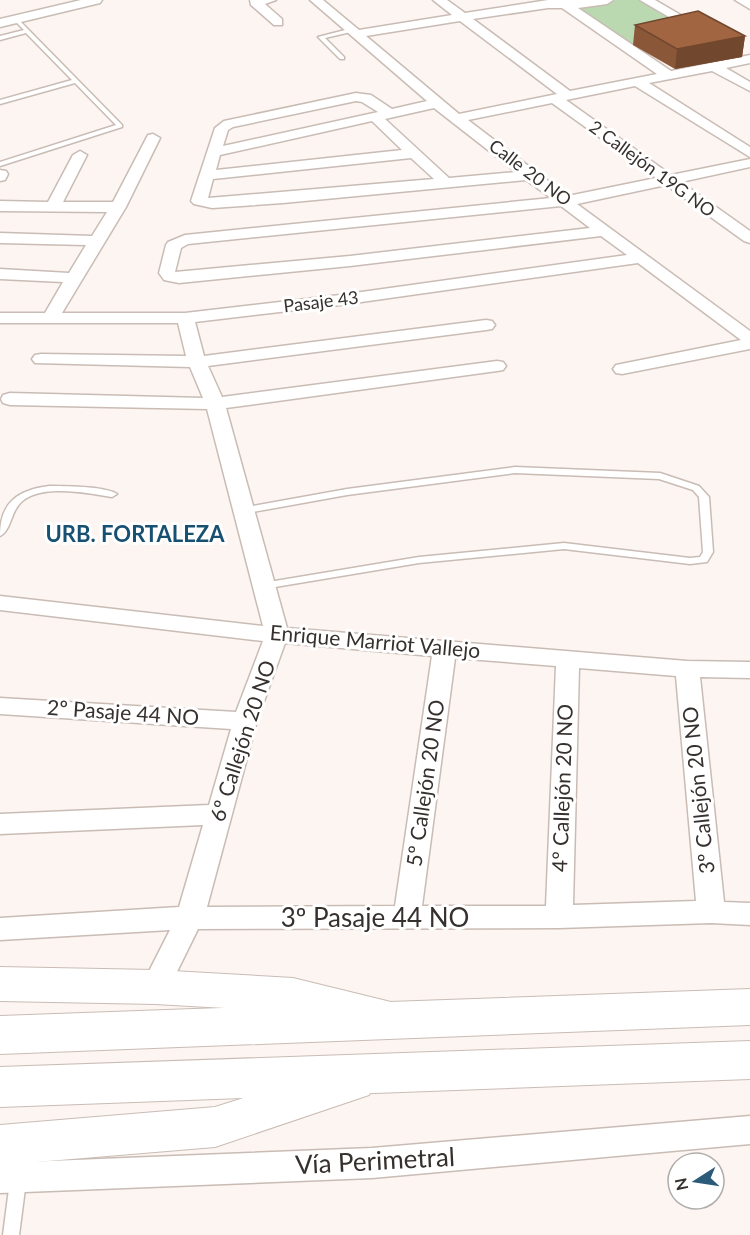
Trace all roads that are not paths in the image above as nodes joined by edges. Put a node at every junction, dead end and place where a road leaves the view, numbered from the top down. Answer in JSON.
{"nodes":[{"id":1,"x":93,"y":0,"type":"edge"},
{"id":2,"x":270,"y":0,"type":"edge"},
{"id":3,"x":316,"y":0,"type":"edge"},
{"id":4,"x":439,"y":0,"type":"edge"},
{"id":5,"x":607,"y":0,"type":"edge"},
{"id":6,"x":646,"y":0,"type":"edge"},
{"id":7,"x":741,"y":0,"type":"edge"},
{"id":8,"x":254,"y":1,"type":"edge"},
{"id":9,"x":562,"y":3,"type":"edge"},
{"id":10,"x":750,"y":5,"type":"edge"},
{"id":11,"x":464,"y":18,"type":"junction"},
{"id":12,"x":16,"y":19,"type":"junction"},
{"id":13,"x":278,"y":22,"type":"dead end"},
{"id":14,"x":0,"y":23,"type":"edge"},
{"id":15,"x":27,"y":31,"type":"junction"},
{"id":16,"x":355,"y":32,"type":"junction"},
{"id":17,"x":709,"y":35,"type":"edge"},
{"id":18,"x":0,"y":38,"type":"edge"},
{"id":19,"x":729,"y":47,"type":"edge"},
{"id":20,"x":342,"y":58,"type":"dead end"},
{"id":21,"x":750,"y":59,"type":"edge"},
{"id":22,"x":715,"y":67,"type":"junction"},
{"id":23,"x":669,"y":76,"type":"junction"},
{"id":24,"x":74,"y":81,"type":"junction"},
{"id":25,"x":639,"y":83,"type":"junction"},
{"id":26,"x":750,"y":87,"type":"edge"},
{"id":27,"x":562,"y":98,"type":"junction"},
{"id":28,"x":0,"y":102,"type":"edge"},
{"id":29,"x":437,"y":103,"type":"junction"},
{"id":30,"x":382,"y":115,"type":"junction"},
{"id":31,"x":459,"y":118,"type":"junction"},
{"id":32,"x":153,"y":138,"type":"dead end"},
{"id":33,"x":214,"y":152,"type":"junction"},
{"id":34,"x":415,"y":153,"type":"junction"},
{"id":35,"x":750,"y":153,"type":"edge"},
{"id":36,"x":80,"y":155,"type":"dead end"},
{"id":37,"x":750,"y":163,"type":"edge"},
{"id":38,"x":0,"y":171,"type":"edge"},
{"id":39,"x":208,"y":175,"type":"junction"},
{"id":40,"x":530,"y":175,"type":"junction"},
{"id":41,"x":667,"y":180,"type":"junction"},
{"id":42,"x":446,"y":183,"type":"junction"},
{"id":43,"x":568,"y":201,"type":"junction"},
{"id":44,"x":0,"y":206,"type":"edge"},
{"id":45,"x":53,"y":206,"type":"junction"},
{"id":46,"x":118,"y":207,"type":"junction"},
{"id":47,"x":491,"y":208,"type":"junction"},
{"id":48,"x":291,"y":213,"type":"junction"},
{"id":49,"x":338,"y":225,"type":"junction"},
{"id":50,"x":606,"y":231,"type":"junction"},
{"id":51,"x":0,"y":238,"type":"edge"},
{"id":52,"x":750,"y":238,"type":"edge"},
{"id":53,"x":98,"y":241,"type":"junction"},
{"id":54,"x":529,"y":241,"type":"junction"},
{"id":55,"x":641,"y":258,"type":"junction"},
{"id":56,"x":350,"y":261,"type":"junction"},
{"id":57,"x":326,"y":263,"type":"junction"},
{"id":58,"x":0,"y":274,"type":"edge"},
{"id":59,"x":75,"y":278,"type":"junction"},
{"id":60,"x":340,"y":300,"type":"junction"},
{"id":61,"x":0,"y":318,"type":"edge"},
{"id":62,"x":50,"y":318,"type":"junction"},
{"id":63,"x":185,"y":318,"type":"junction"},
{"id":64,"x":486,"y":325,"type":"dead end"},
{"id":65,"x":749,"y":340,"type":"edge"},
{"id":66,"x":41,"y":359,"type":"dead end"},
{"id":67,"x":197,"y":362,"type":"junction"},
{"id":68,"x":497,"y":366,"type":"dead end"},
{"id":69,"x":622,"y":369,"type":"dead end"},
{"id":70,"x":10,"y":399,"type":"dead end"},
{"id":71,"x":215,"y":404,"type":"junction"},
{"id":72,"x":112,"y":494,"type":"dead end"},
{"id":73,"x":242,"y":511,"type":"junction"},
{"id":74,"x":0,"y":533,"type":"edge"},
{"id":75,"x":263,"y":586,"type":"junction"},
{"id":76,"x":0,"y":603,"type":"edge"},
{"id":77,"x":277,"y":635,"type":"junction"},
{"id":78,"x":445,"y":648,"type":"junction"},
{"id":79,"x":568,"y":659,"type":"junction"},
{"id":80,"x":687,"y":669,"type":"junction"},
{"id":81,"x":750,"y":670,"type":"edge"},
{"id":82,"x":0,"y":706,"type":"edge"},
{"id":83,"x":245,"y":721,"type":"junction"},
{"id":84,"x":219,"y":814,"type":"junction"},
{"id":85,"x":0,"y":824,"type":"edge"},
{"id":86,"x":711,"y":912,"type":"junction"},
{"id":87,"x":750,"y":914,"type":"edge"},
{"id":88,"x":559,"y":917,"type":"junction"},
{"id":89,"x":190,"y":918,"type":"junction"},
{"id":90,"x":407,"y":918,"type":"junction"},
{"id":91,"x":0,"y":929,"type":"edge"},
{"id":92,"x":0,"y":984,"type":"edge"},
{"id":93,"x":155,"y":987,"type":"junction"},
{"id":94,"x":750,"y":1007,"type":"edge"},
{"id":95,"x":397,"y":1019,"type":"junction"},
{"id":96,"x":0,"y":1035,"type":"edge"},
{"id":97,"x":750,"y":1060,"type":"edge"},
{"id":98,"x":383,"y":1073,"type":"junction"},
{"id":99,"x":0,"y":1087,"type":"edge"},
{"id":100,"x":750,"y":1130,"type":"edge"},
{"id":101,"x":6,"y":1166,"type":"edge"},
{"id":102,"x":10,"y":1235,"type":"edge"}],
"edges":[{"from":1,"to":12,"type":"street"},
{"from":2,"to":8,"type":"street"},
{"from":3,"to":16,"type":"street","name":"Calle 20 NO"},
{"from":4,"to":11,"type":"street","name":"2 Callejón 19G NO"},
{"from":5,"to":9,"type":"street"},
{"from":6,"to":17,"type":"street"},
{"from":7,"to":10,"type":"street"},
{"from":8,"to":13,"type":"street"},
{"from":9,"to":11,"type":"street"},
{"from":9,"to":23,"type":"street"},
{"from":11,"to":16,"type":"street"},
{"from":11,"to":27,"type":"street","name":"2 Callejón 19G NO"},
{"from":12,"to":14,"type":"street"},
{"from":12,"to":15,"type":"lane"},
{"from":15,"to":18,"type":"lane"},
{"from":15,"to":24,"type":"lane"},
{"from":16,"to":20,"type":"lane"},
{"from":16,"to":29,"type":"street","name":"Calle 20 NO"},
{"from":19,"to":21,"type":"street"},
{"from":21,"to":22,"type":"street"},
{"from":22,"to":23,"type":"street"},
{"from":22,"to":26,"type":"street"},
{"from":23,"to":25,"type":"street"},
{"from":24,"to":28,"type":"lane"},
{"from":24,"to":38,"type":"lane"},
{"from":25,"to":27,"type":"street"},
{"from":25,"to":35,"type":"street"},
{"from":27,"to":31,"type":"street"},
{"from":27,"to":41,"type":"street","name":"2 Callejón 19G NO"},
{"from":29,"to":30,"type":"street"},
{"from":29,"to":31,"type":"street","name":"Calle 20 NO"},
{"from":30,"to":33,"type":"street"},
{"from":30,"to":33,"type":"street"},
{"from":30,"to":34,"type":"street"},
{"from":31,"to":40,"type":"street","name":"Calle 20 NO"},
{"from":32,"to":46,"type":"street"},
{"from":33,"to":39,"type":"street"},
{"from":34,"to":39,"type":"street"},
{"from":34,"to":42,"type":"street"},
{"from":36,"to":45,"type":"street"},
{"from":37,"to":41,"type":"street"},
{"from":39,"to":48,"type":"street"},
{"from":40,"to":42,"type":"street"},
{"from":40,"to":43,"type":"street","name":"Calle 20 NO"},
{"from":41,"to":43,"type":"street"},
{"from":41,"to":52,"type":"street","name":"2 Callejón 19G NO"},
{"from":42,"to":48,"type":"street"},
{"from":43,"to":47,"type":"street"},
{"from":43,"to":50,"type":"street","name":"Calle 20 NO"},
{"from":44,"to":45,"type":"street"},
{"from":45,"to":46,"type":"street"},
{"from":46,"to":53,"type":"street"},
{"from":47,"to":49,"type":"street"},
{"from":47,"to":54,"type":"street"},
{"from":48,"to":49,"type":"street"},
{"from":48,"to":57,"type":"street"},
{"from":49,"to":56,"type":"street"},
{"from":50,"to":54,"type":"street"},
{"from":50,"to":55,"type":"street","name":"Calle 20 NO"},
{"from":51,"to":53,"type":"street"},
{"from":53,"to":59,"type":"street"},
{"from":54,"to":56,"type":"street"},
{"from":55,"to":60,"type":"street","name":"Pasaje 43"},
{"from":55,"to":65,"type":"street","name":"Calle 20 NO"},
{"from":56,"to":57,"type":"street"},
{"from":57,"to":60,"type":"street"},
{"from":58,"to":59,"type":"street"},
{"from":59,"to":62,"type":"street"},
{"from":60,"to":63,"type":"street","name":"Pasaje 43"},
{"from":61,"to":62,"type":"street","name":"Pasaje 43"},
{"from":62,"to":63,"type":"street","name":"Pasaje 43"},
{"from":63,"to":67,"type":"street","name":"6º Callejón 20 NO"},
{"from":64,"to":67,"type":"street"},
{"from":65,"to":69,"type":"street"},
{"from":66,"to":67,"type":"street"},
{"from":67,"to":71,"type":"street","name":"6º Callejón 20 NO"},
{"from":68,"to":71,"type":"street"},
{"from":70,"to":71,"type":"street"},
{"from":71,"to":73,"type":"street","name":"6º Callejón 20 NO"},
{"from":72,"to":74,"type":"lane"},
{"from":73,"to":75,"type":"street","name":"6º Callejón 20 NO"},
{"from":73,"to":75,"type":"lane"},
{"from":75,"to":77,"type":"street","name":"6º Callejón 20 NO"},
{"from":76,"to":77,"type":"street","name":"Enrique Marriot Vallejo"},
{"from":77,"to":78,"type":"street","name":"Enrique Marriot Vallejo"},
{"from":77,"to":83,"type":"street","name":"6º Callejón 20 NO"},
{"from":78,"to":79,"type":"street","name":"Enrique Marriot Vallejo"},
{"from":78,"to":90,"type":"street","name":"5º Callejón 20 NO"},
{"from":79,"to":80,"type":"street","name":"Enrique Marriot Vallejo"},
{"from":79,"to":88,"type":"street","name":"4º Callejón 20 NO"},
{"from":80,"to":81,"type":"street","name":"Enrique Marriot Vallejo"},
{"from":80,"to":86,"type":"street","name":"3º Callejón 20 NO"},
{"from":82,"to":83,"type":"street","name":"2º Pasaje 44 NO"},
{"from":83,"to":84,"type":"street","name":"6º Callejón 20 NO"},
{"from":84,"to":85,"type":"street"},
{"from":84,"to":89,"type":"street","name":"6º Callejón 20 NO"},
{"from":86,"to":87,"type":"street","name":"3º Pasaje 44 NO"},
{"from":86,"to":88,"type":"street","name":"3º Pasaje 44 NO"},
{"from":88,"to":90,"type":"street","name":"3º Pasaje 44 NO"},
{"from":89,"to":90,"type":"street","name":"3º Pasaje 44 NO"},
{"from":89,"to":91,"type":"street","name":"3º Pasaje 44 NO"},
{"from":89,"to":93,"type":"street","name":"6º Callejón 20 NO"},
{"from":92,"to":93,"type":"main road"},
{"from":93,"to":95,"type":"main road"},
{"from":94,"to":95,"type":"highway"},
{"from":95,"to":96,"type":"highway"},
{"from":97,"to":98,"type":"highway"},
{"from":98,"to":99,"type":"highway"},
{"from":98,"to":101,"type":"main road"},
{"from":100,"to":101,"type":"street","name":"Vía Perimetral"},
{"from":101,"to":102,"type":"lane"}]}
